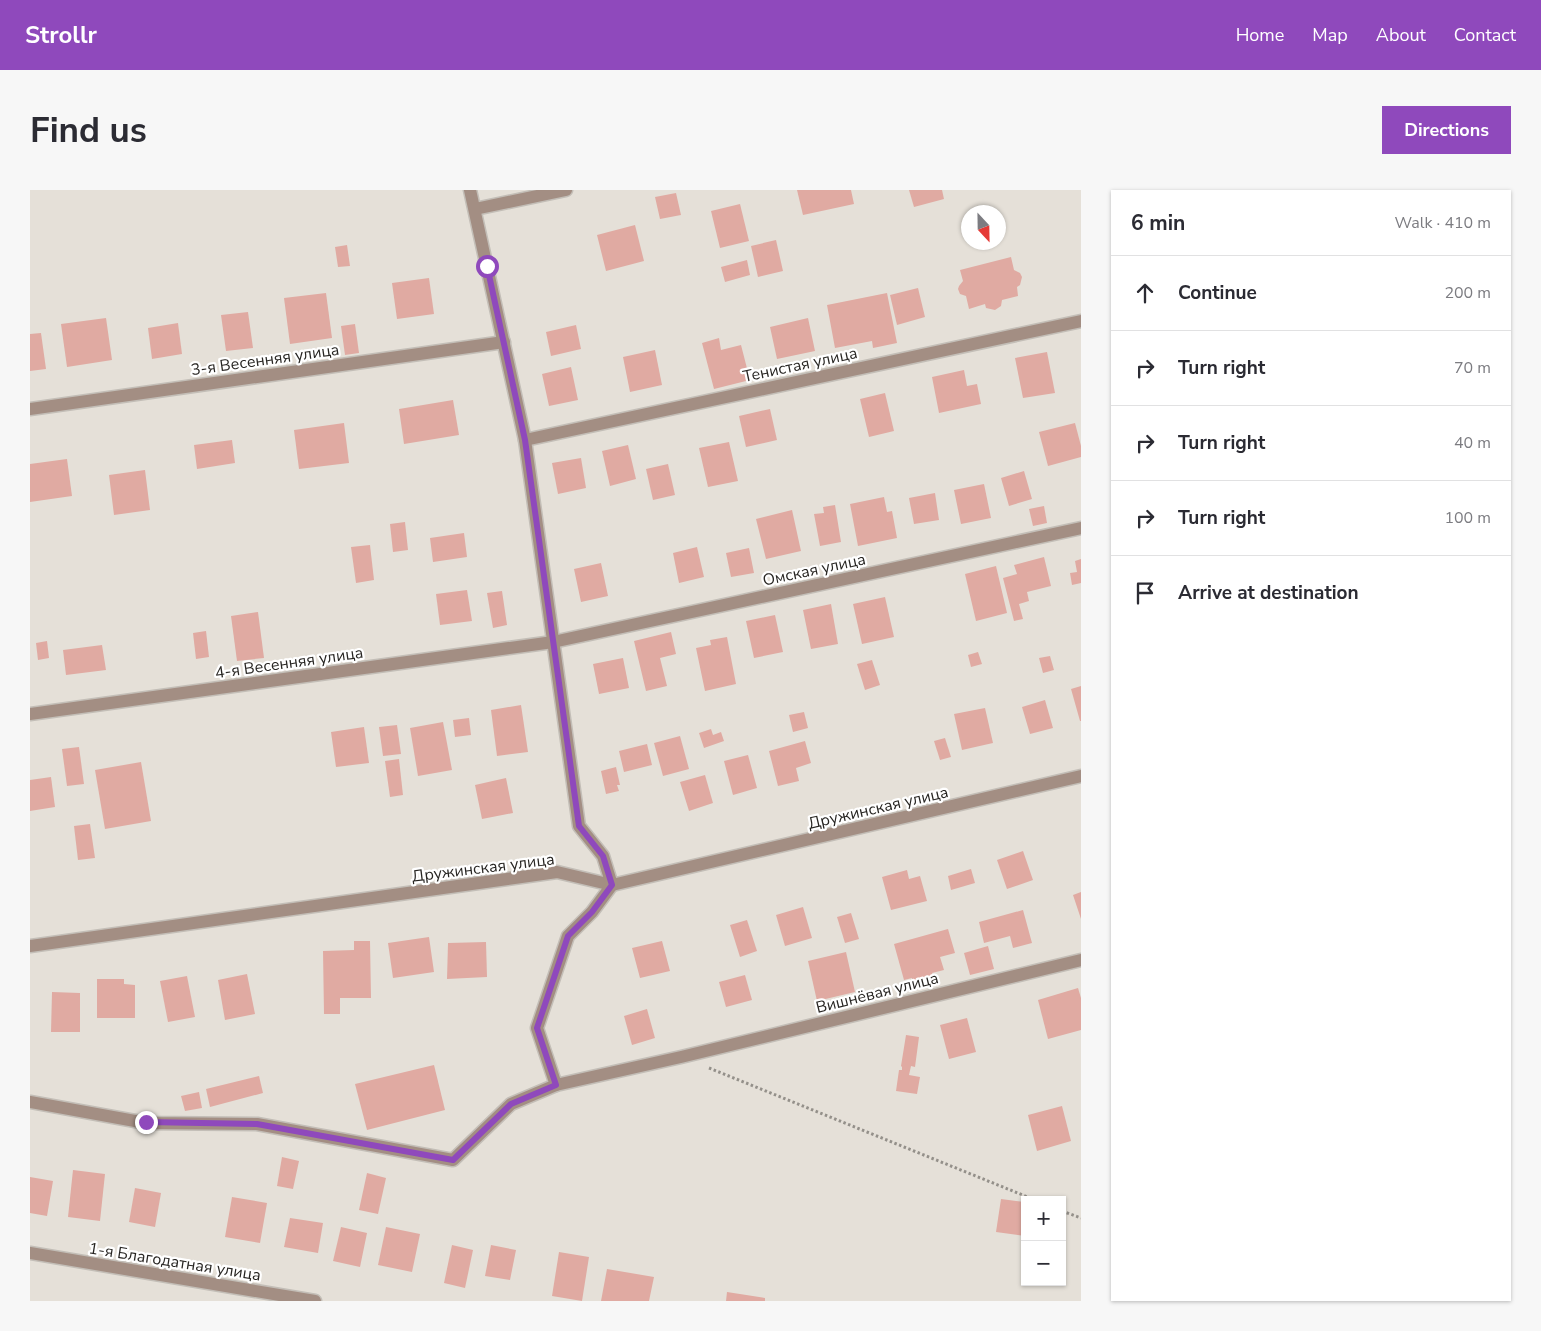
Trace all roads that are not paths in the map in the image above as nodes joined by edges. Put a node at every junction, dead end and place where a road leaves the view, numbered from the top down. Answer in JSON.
{"nodes":[{"id":1,"x":470,"y":190,"type":"edge"},
{"id":2,"x":566,"y":190,"type":"edge"},
{"id":3,"x":475,"y":209,"type":"junction"},
{"id":4,"x":1081,"y":321,"type":"edge"},
{"id":5,"x":504,"y":342,"type":"junction"},
{"id":6,"x":30,"y":409,"type":"edge"},
{"id":7,"x":525,"y":440,"type":"junction"},
{"id":8,"x":1081,"y":528,"type":"edge"},
{"id":9,"x":553,"y":642,"type":"junction"},
{"id":10,"x":30,"y":714,"type":"edge"},
{"id":11,"x":1081,"y":776,"type":"edge"},
{"id":12,"x":612,"y":885,"type":"junction"},
{"id":13,"x":30,"y":946,"type":"edge"},
{"id":14,"x":1081,"y":960,"type":"edge"},
{"id":15,"x":556,"y":1085,"type":"junction"},
{"id":16,"x":30,"y":1102,"type":"edge"},
{"id":17,"x":30,"y":1254,"type":"edge"},
{"id":18,"x":315,"y":1301,"type":"edge"}],
"edges":[{"from":1,"to":3,"type":"street"},
{"from":2,"to":3,"type":"street"},
{"from":3,"to":5,"type":"street"},
{"from":4,"to":7,"type":"street","name":"Тенистая улица"},
{"from":5,"to":6,"type":"street","name":"3-я Весенняя улица"},
{"from":5,"to":7,"type":"street"},
{"from":7,"to":9,"type":"street"},
{"from":8,"to":9,"type":"street","name":"Омская улица"},
{"from":9,"to":10,"type":"street","name":"4-я Весенняя улица"},
{"from":9,"to":12,"type":"street"},
{"from":11,"to":12,"type":"street","name":"Дружинская улица"},
{"from":12,"to":13,"type":"street","name":"Дружинская улица"},
{"from":12,"to":15,"type":"street"},
{"from":14,"to":15,"type":"street","name":"Вишнёвая улица"},
{"from":15,"to":16,"type":"street","name":"Вишнёвая улица"},
{"from":17,"to":18,"type":"street","name":"1-я Благодатная улица"}]}
